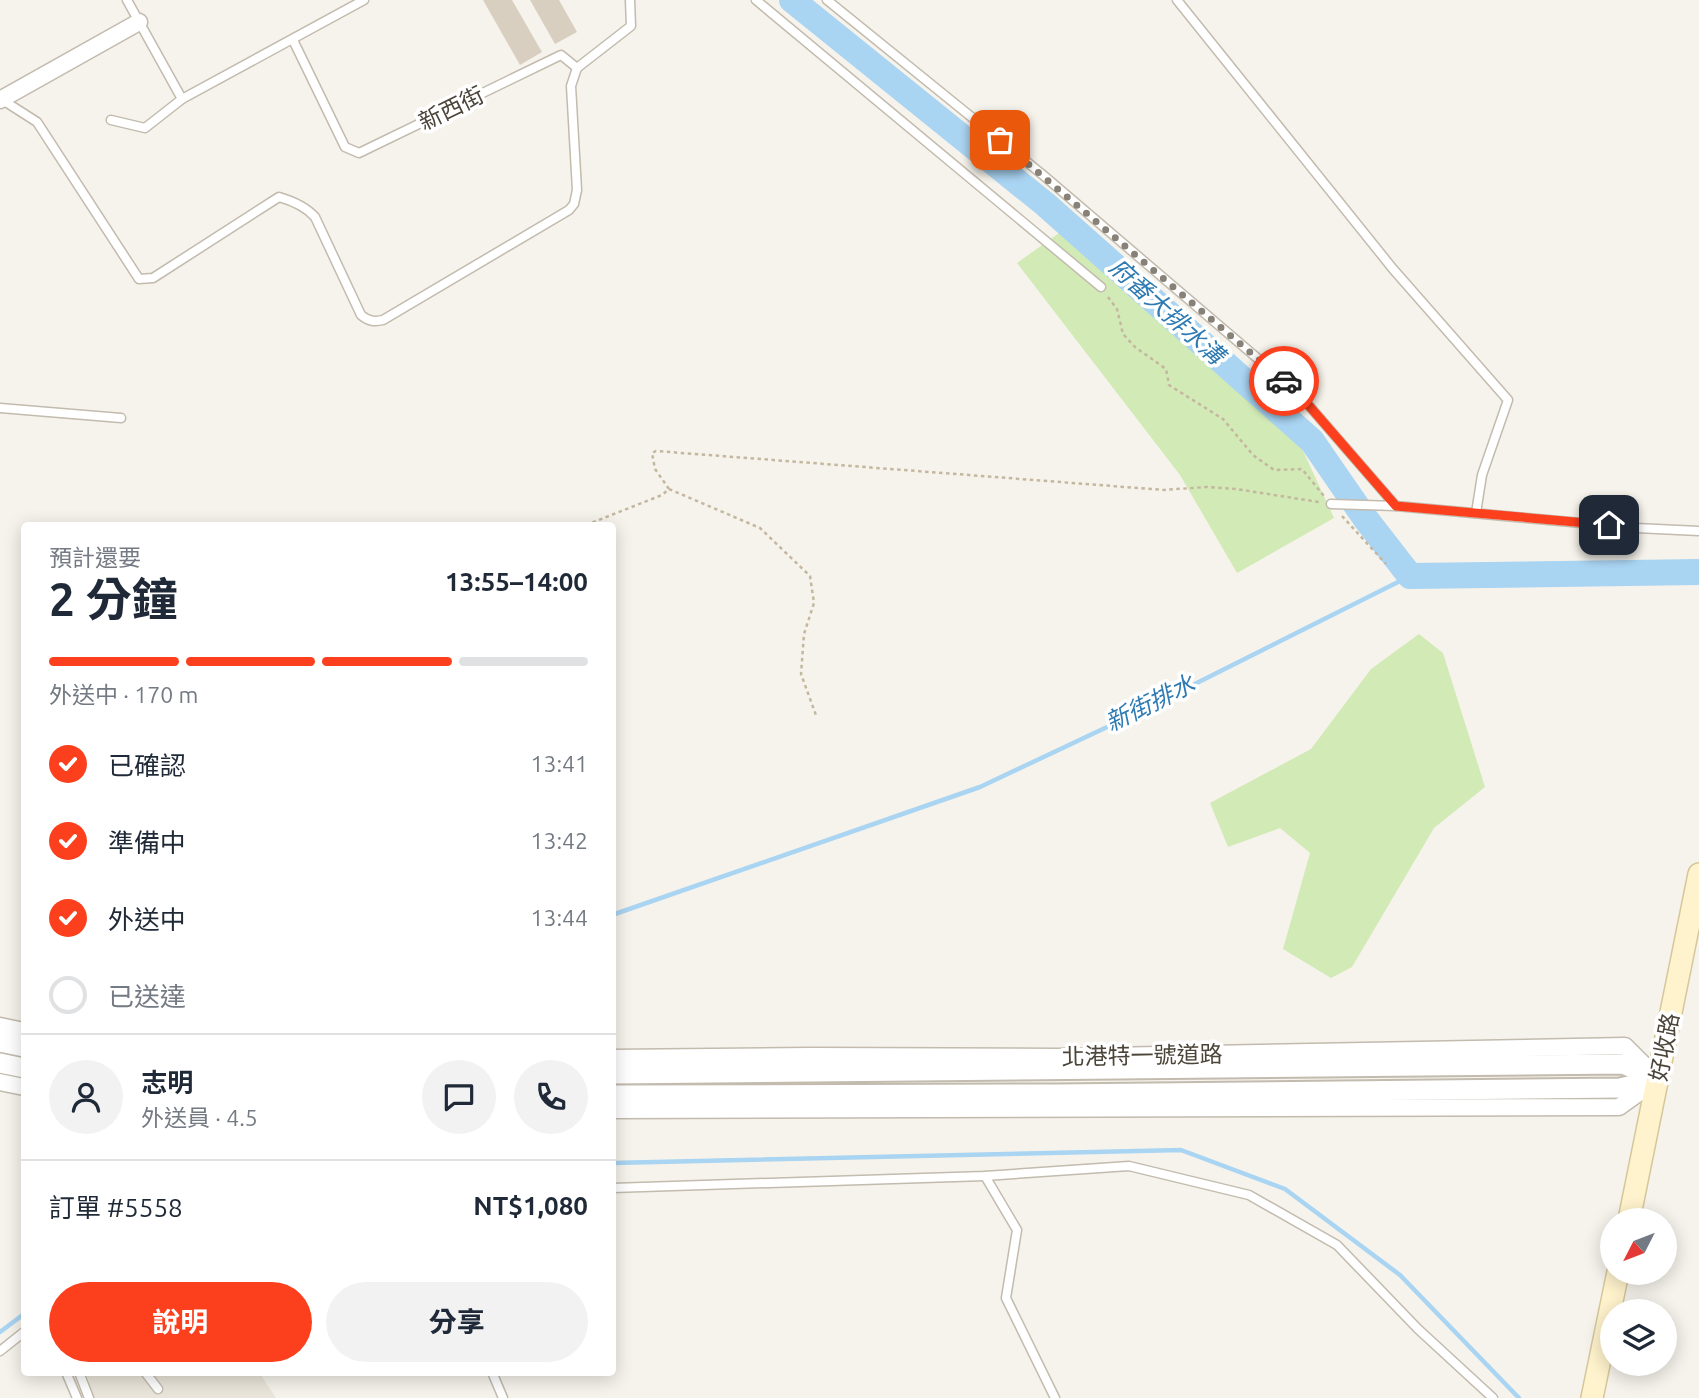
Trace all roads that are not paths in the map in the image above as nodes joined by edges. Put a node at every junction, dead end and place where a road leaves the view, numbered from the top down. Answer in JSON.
{"nodes":[{"id":1,"x":127,"y":0,"type":"edge"},
{"id":2,"x":364,"y":0,"type":"edge"},
{"id":3,"x":630,"y":0,"type":"edge"},
{"id":4,"x":756,"y":0,"type":"edge"},
{"id":5,"x":827,"y":0,"type":"edge"},
{"id":6,"x":1177,"y":0,"type":"edge"},
{"id":7,"x":347,"y":4,"type":"edge"},
{"id":8,"x":139,"y":22,"type":"junction"},
{"id":9,"x":293,"y":40,"type":"junction"},
{"id":10,"x":577,"y":68,"type":"junction"},
{"id":11,"x":182,"y":99,"type":"junction"},
{"id":12,"x":1,"y":100,"type":"edge"},
{"id":13,"x":111,"y":120,"type":"dead end"},
{"id":14,"x":1101,"y":287,"type":"road end"},
{"id":15,"x":0,"y":408,"type":"edge"},
{"id":16,"x":121,"y":418,"type":"dead end"},
{"id":17,"x":1331,"y":504,"type":"road end"},
{"id":18,"x":1396,"y":506,"type":"junction"},
{"id":19,"x":1476,"y":513,"type":"junction"},
{"id":20,"x":1699,"y":531,"type":"edge"},
{"id":21,"x":1699,"y":874,"type":"edge"},
{"id":22,"x":1,"y":1031,"type":"edge"},
{"id":23,"x":21,"y":1031,"type":"edge"},
{"id":24,"x":21,"y":1045,"type":"edge"},
{"id":25,"x":616,"y":1058,"type":"edge"},
{"id":26,"x":0,"y":1063,"type":"edge"},
{"id":27,"x":21,"y":1067,"type":"edge"},
{"id":28,"x":616,"y":1074,"type":"edge"},
{"id":29,"x":1658,"y":1079,"type":"junction"},
{"id":30,"x":0,"y":1082,"type":"edge"},
{"id":31,"x":21,"y":1086,"type":"edge"},
{"id":32,"x":616,"y":1095,"type":"edge"},
{"id":33,"x":616,"y":1110,"type":"edge"},
{"id":34,"x":985,"y":1176,"type":"junction"},
{"id":35,"x":616,"y":1188,"type":"edge"},
{"id":36,"x":1631,"y":1208,"type":"edge"},
{"id":37,"x":1615,"y":1285,"type":"edge"},
{"id":38,"x":21,"y":1334,"type":"edge"},
{"id":39,"x":0,"y":1351,"type":"edge"},
{"id":40,"x":68,"y":1376,"type":"edge"},
{"id":41,"x":81,"y":1376,"type":"edge"},
{"id":42,"x":148,"y":1376,"type":"edge"},
{"id":43,"x":494,"y":1376,"type":"edge"},
{"id":44,"x":158,"y":1389,"type":"dead end"},
{"id":45,"x":77,"y":1398,"type":"edge"},
{"id":46,"x":89,"y":1398,"type":"edge"},
{"id":47,"x":503,"y":1398,"type":"edge"},
{"id":48,"x":1055,"y":1398,"type":"edge"},
{"id":49,"x":1493,"y":1398,"type":"edge"},
{"id":50,"x":1592,"y":1398,"type":"edge"}],
"edges":[{"from":1,"to":8,"type":"lane"},
{"from":2,"to":7,"type":"lane"},
{"from":3,"to":10,"type":"lane"},
{"from":4,"to":14,"type":"lane"},
{"from":5,"to":18,"type":"lane"},
{"from":6,"to":19,"type":"lane"},
{"from":7,"to":9,"type":"lane"},
{"from":8,"to":11,"type":"lane"},
{"from":8,"to":12,"type":"street"},
{"from":9,"to":10,"type":"lane","name":"新西街"},
{"from":9,"to":11,"type":"lane"},
{"from":10,"to":12,"type":"lane"},
{"from":11,"to":13,"type":"lane"},
{"from":15,"to":16,"type":"lane"},
{"from":17,"to":18,"type":"lane"},
{"from":18,"to":19,"type":"lane"},
{"from":19,"to":20,"type":"lane"},
{"from":21,"to":29,"type":"main road","name":"好收路"},
{"from":22,"to":23,"type":"street"},
{"from":22,"to":24,"type":"street"},
{"from":25,"to":29,"type":"street","name":"北港特一號道路"},
{"from":26,"to":27,"type":"street"},
{"from":28,"to":29,"type":"street","name":"北港特一號道路"},
{"from":29,"to":32,"type":"street","name":"北港特一號道路"},
{"from":29,"to":33,"type":"street"},
{"from":29,"to":36,"type":"main road","name":"好收路"},
{"from":30,"to":31,"type":"street"},
{"from":34,"to":35,"type":"lane"},
{"from":34,"to":48,"type":"lane"},
{"from":34,"to":49,"type":"lane"},
{"from":37,"to":50,"type":"main road"},
{"from":38,"to":39,"type":"lane"},
{"from":40,"to":45,"type":"lane"},
{"from":41,"to":46,"type":"lane"},
{"from":42,"to":44,"type":"lane"},
{"from":43,"to":47,"type":"lane"}]}
